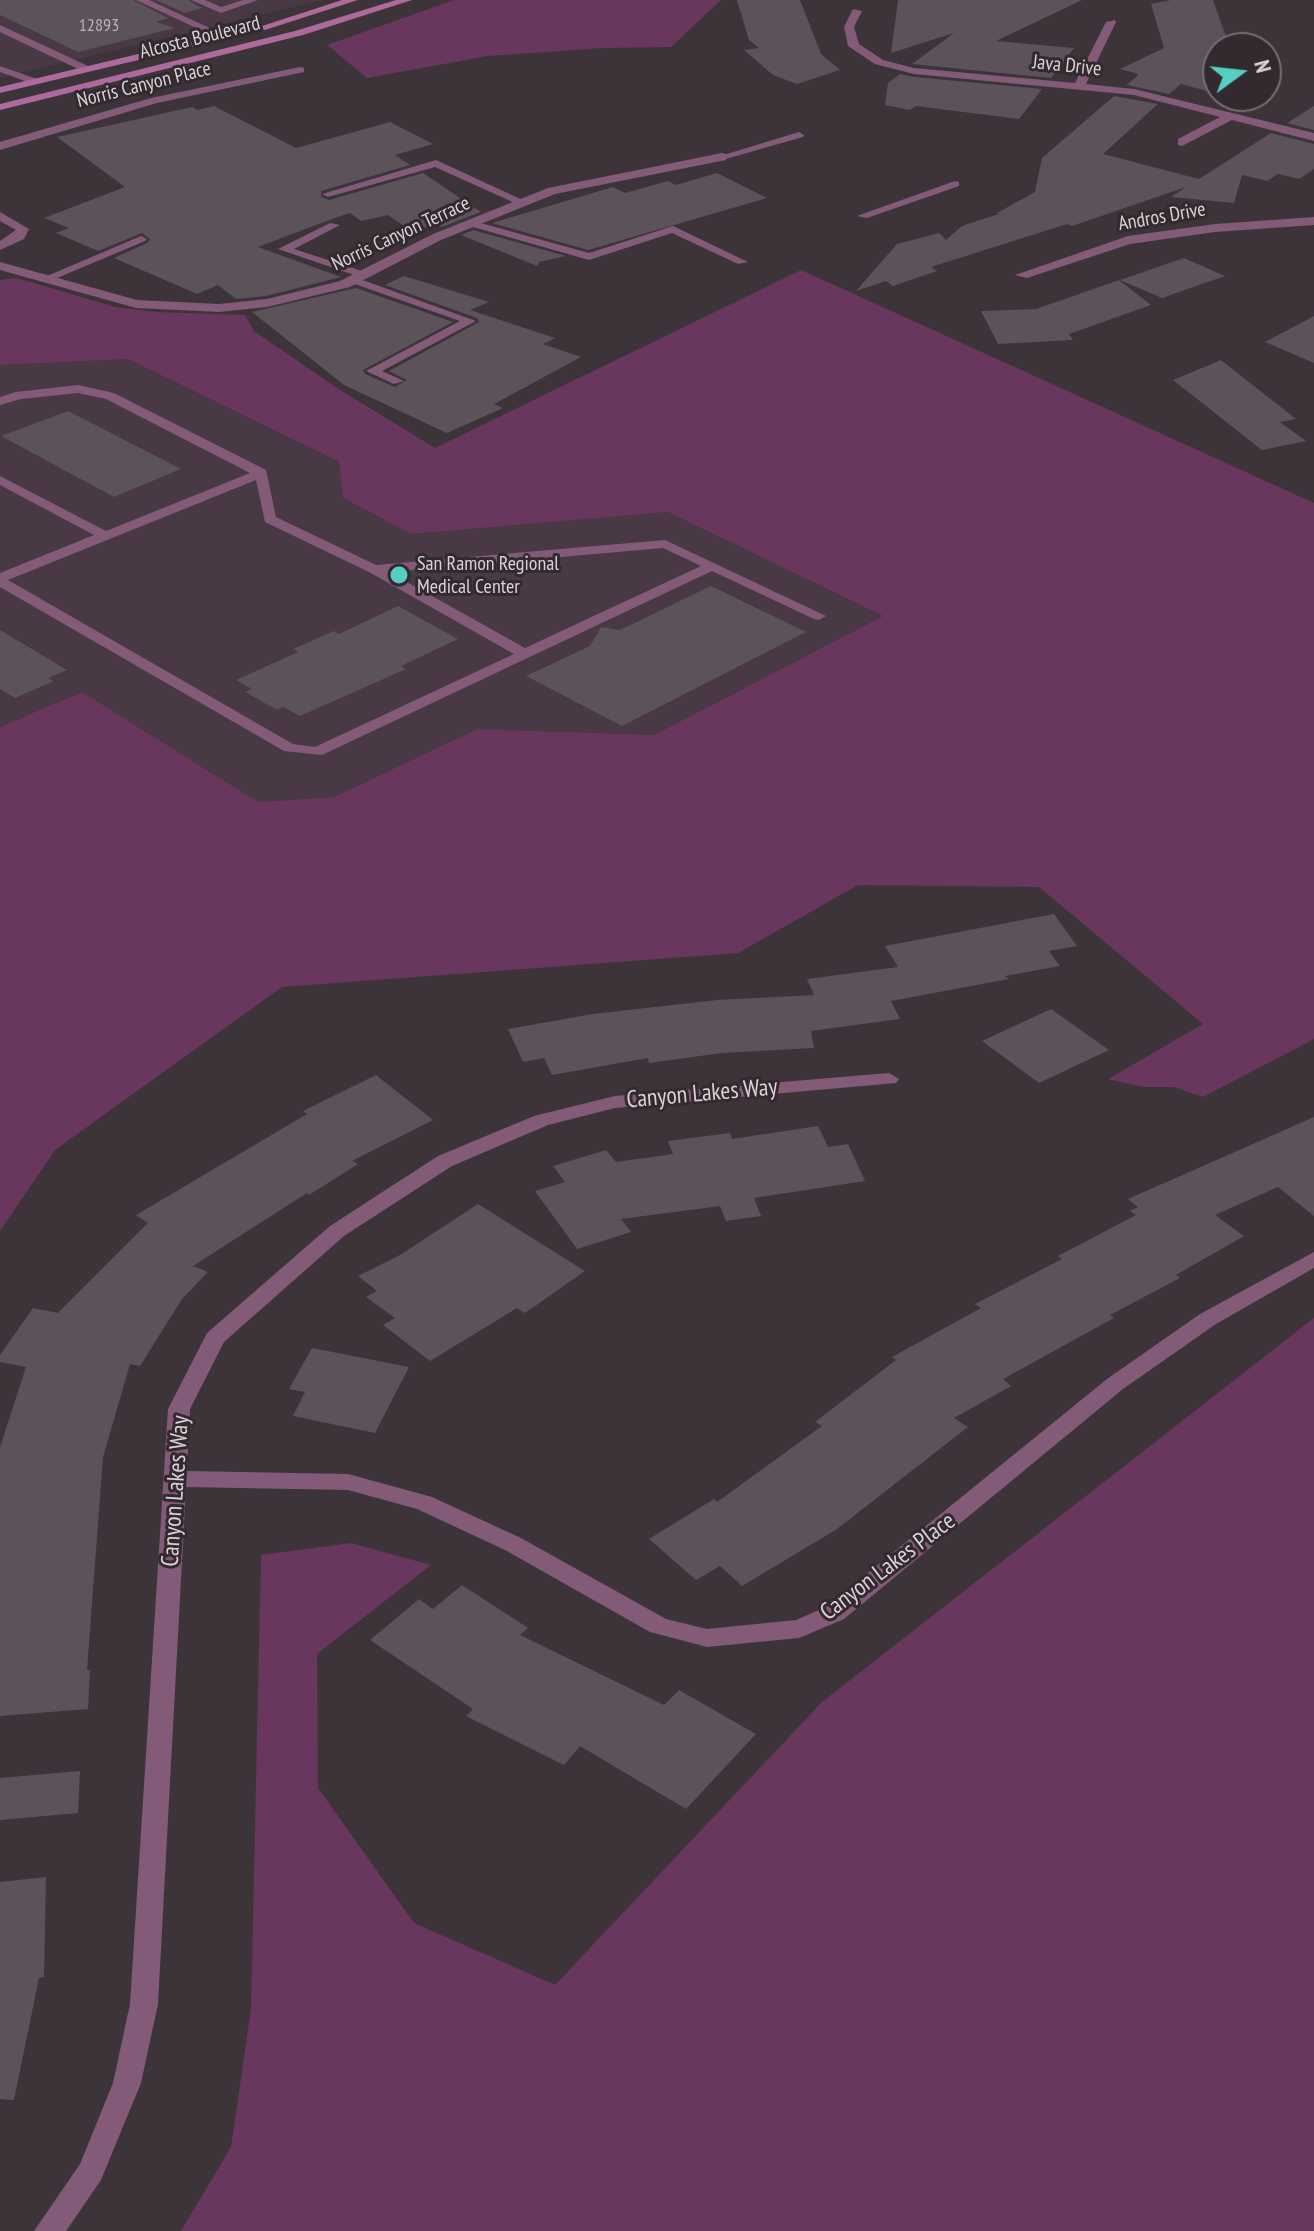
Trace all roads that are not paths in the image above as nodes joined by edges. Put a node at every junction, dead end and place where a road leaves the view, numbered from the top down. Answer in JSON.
{"nodes":[{"id":1,"x":141,"y":0,"type":"edge"},
{"id":2,"x":196,"y":0,"type":"edge"},
{"id":3,"x":253,"y":0,"type":"edge"},
{"id":4,"x":353,"y":0,"type":"edge"},
{"id":5,"x":407,"y":0,"type":"edge"},
{"id":6,"x":857,"y":11,"type":"dead end"},
{"id":7,"x":1111,"y":22,"type":"dead end"},
{"id":8,"x":0,"y":28,"type":"edge"},
{"id":9,"x":252,"y":30,"type":"dead end"},
{"id":10,"x":238,"y":34,"type":"dead end"},
{"id":11,"x":224,"y":37,"type":"junction"},
{"id":12,"x":84,"y":68,"type":"junction"},
{"id":13,"x":0,"y":69,"type":"edge"},
{"id":14,"x":300,"y":70,"type":"dead end"},
{"id":15,"x":33,"y":81,"type":"junction"},
{"id":16,"x":1080,"y":85,"type":"junction"},
{"id":17,"x":0,"y":90,"type":"edge"},
{"id":18,"x":0,"y":107,"type":"edge"},
{"id":19,"x":1227,"y":118,"type":"junction"},
{"id":20,"x":799,"y":135,"type":"dead end"},
{"id":21,"x":1314,"y":137,"type":"edge"},
{"id":22,"x":1182,"y":142,"type":"dead end"},
{"id":23,"x":0,"y":146,"type":"edge"},
{"id":24,"x":722,"y":157,"type":"joint"},
{"id":25,"x":955,"y":184,"type":"dead end"},
{"id":26,"x":328,"y":194,"type":"dead end"},
{"id":27,"x":521,"y":202,"type":"junction"},
{"id":28,"x":0,"y":216,"type":"edge"},
{"id":29,"x":863,"y":216,"type":"dead end"},
{"id":30,"x":1314,"y":221,"type":"edge"},
{"id":31,"x":470,"y":223,"type":"junction"},
{"id":32,"x":334,"y":225,"type":"dead end"},
{"id":33,"x":141,"y":239,"type":"dead end"},
{"id":34,"x":0,"y":246,"type":"edge"},
{"id":35,"x":742,"y":262,"type":"dead end"},
{"id":36,"x":0,"y":266,"type":"edge"},
{"id":37,"x":1022,"y":275,"type":"dead end"},
{"id":38,"x":358,"y":278,"type":"junction"},
{"id":39,"x":46,"y":279,"type":"junction"},
{"id":40,"x":398,"y":381,"type":"dead end"},
{"id":41,"x":0,"y":401,"type":"edge"},
{"id":42,"x":261,"y":473,"type":"junction"},
{"id":43,"x":0,"y":480,"type":"edge"},
{"id":44,"x":106,"y":536,"type":"junction"},
{"id":45,"x":712,"y":566,"type":"junction"},
{"id":46,"x":374,"y":569,"type":"junction"},
{"id":47,"x":0,"y":580,"type":"edge"},
{"id":48,"x":819,"y":616,"type":"dead end"},
{"id":49,"x":523,"y":653,"type":"junction"},
{"id":50,"x":889,"y":1079,"type":"dead end"},
{"id":51,"x":1314,"y":1259,"type":"edge"},
{"id":52,"x":176,"y":1479,"type":"junction"},
{"id":53,"x":49,"y":2231,"type":"edge"}],
"edges":[{"from":1,"to":11,"type":"lane"},
{"from":2,"to":3,"type":"lane"},
{"from":4,"to":9,"type":"main road","name":"Alcosta Boulevard"},
{"from":5,"to":18,"type":"main road","name":"Alcosta Boulevard"},
{"from":6,"to":16,"type":"street","name":"Java Drive"},
{"from":7,"to":16,"type":"street"},
{"from":8,"to":12,"type":"lane"},
{"from":10,"to":11,"type":"main road","name":"Alcosta Boulevard"},
{"from":11,"to":12,"type":"main road","name":"Alcosta Boulevard"},
{"from":12,"to":15,"type":"main road","name":"Alcosta Boulevard"},
{"from":13,"to":15,"type":"lane"},
{"from":14,"to":23,"type":"street","name":"Norris Canyon Place"},
{"from":15,"to":17,"type":"main road","name":"Alcosta Boulevard"},
{"from":16,"to":19,"type":"street","name":"Java Drive"},
{"from":19,"to":21,"type":"street","name":"Java Drive"},
{"from":19,"to":22,"type":"street"},
{"from":20,"to":24,"type":"lane"},
{"from":24,"to":27,"type":"street","name":"Norris Canyon Terrace"},
{"from":25,"to":29,"type":"lane"},
{"from":26,"to":27,"type":"lane"},
{"from":27,"to":31,"type":"street","name":"Norris Canyon Terrace"},
{"from":28,"to":34,"type":"street"},
{"from":30,"to":37,"type":"street","name":"Andros Drive"},
{"from":31,"to":35,"type":"lane"},
{"from":31,"to":38,"type":"street","name":"Norris Canyon Terrace"},
{"from":32,"to":38,"type":"lane"},
{"from":33,"to":39,"type":"lane"},
{"from":36,"to":39,"type":"street","name":"Norris Canyon Terrace"},
{"from":38,"to":39,"type":"street","name":"Norris Canyon Terrace"},
{"from":38,"to":40,"type":"lane"},
{"from":41,"to":42,"type":"lane"},
{"from":42,"to":44,"type":"lane"},
{"from":42,"to":46,"type":"lane"},
{"from":43,"to":44,"type":"lane"},
{"from":44,"to":47,"type":"lane"},
{"from":45,"to":46,"type":"lane"},
{"from":45,"to":48,"type":"lane"},
{"from":45,"to":49,"type":"lane"},
{"from":46,"to":49,"type":"lane"},
{"from":47,"to":49,"type":"lane"},
{"from":50,"to":52,"type":"street","name":"Canyon Lakes Way"},
{"from":51,"to":52,"type":"street","name":"Canyon Lakes Place"},
{"from":52,"to":53,"type":"street","name":"Canyon Lakes Way"}]}
